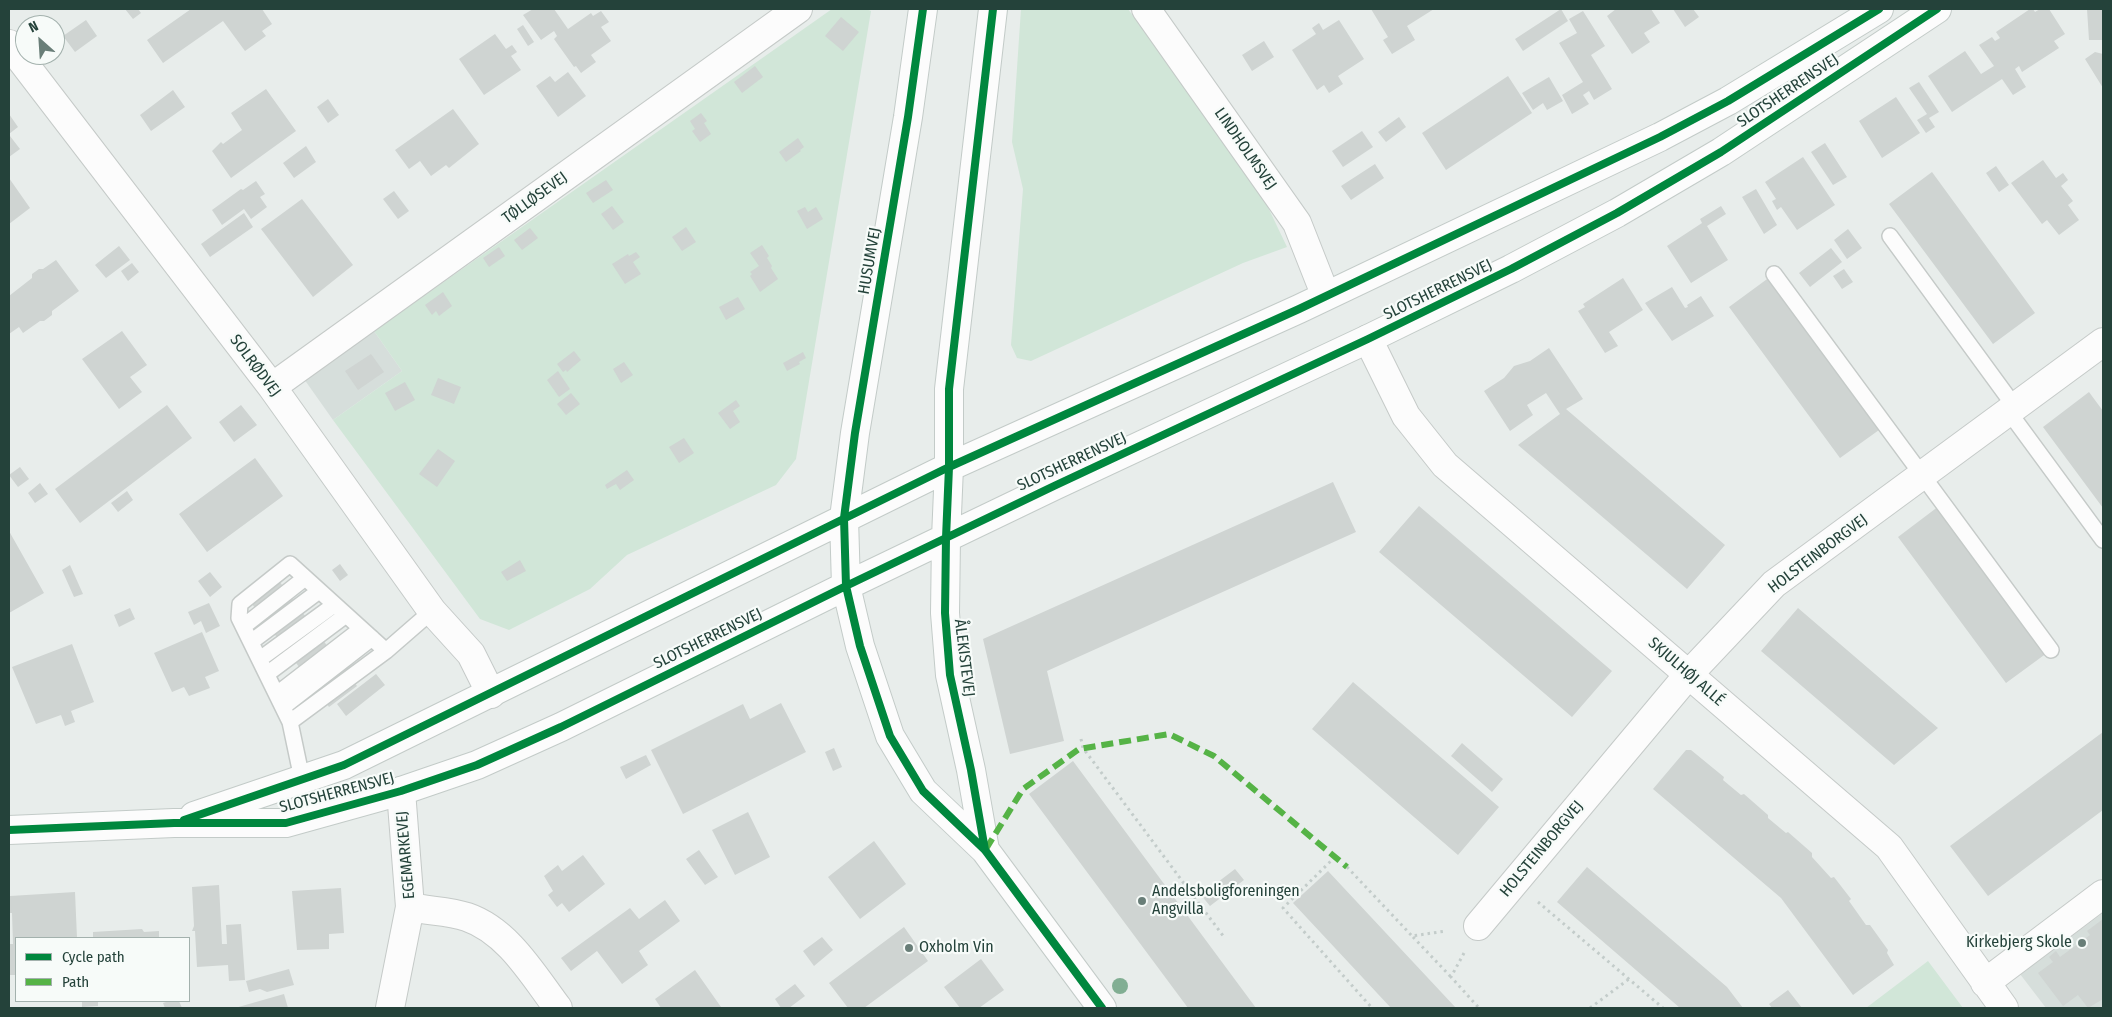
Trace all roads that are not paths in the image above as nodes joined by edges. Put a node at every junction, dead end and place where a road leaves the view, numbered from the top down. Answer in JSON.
{"nodes":[{"id":1,"x":798,"y":9,"type":"edge"},
{"id":2,"x":923,"y":9,"type":"edge"},
{"id":3,"x":993,"y":9,"type":"edge"},
{"id":4,"x":1879,"y":9,"type":"edge"},
{"id":5,"x":1937,"y":9,"type":"edge"},
{"id":6,"x":1150,"y":10,"type":"edge"},
{"id":7,"x":9,"y":44,"type":"edge"},
{"id":8,"x":1890,"y":236,"type":"dead end"},
{"id":9,"x":1774,"y":274,"type":"dead end"},
{"id":10,"x":1325,"y":294,"type":"junction"},
{"id":11,"x":1368,"y":339,"type":"junction"},
{"id":12,"x":2103,"y":342,"type":"edge"},
{"id":13,"x":272,"y":387,"type":"junction"},
{"id":14,"x":2012,"y":410,"type":"junction"},
{"id":15,"x":949,"y":467,"type":"junction"},
{"id":16,"x":1923,"y":475,"type":"junction"},
{"id":17,"x":844,"y":518,"type":"junction"},
{"id":18,"x":946,"y":538,"type":"junction"},
{"id":19,"x":2103,"y":540,"type":"edge"},
{"id":20,"x":305,"y":578,"type":"junction"},
{"id":21,"x":846,"y":586,"type":"junction"},
{"id":22,"x":319,"y":591,"type":"junction"},
{"id":23,"x":334,"y":604,"type":"junction"},
{"id":24,"x":432,"y":612,"type":"junction"},
{"id":25,"x":346,"y":615,"type":"junction"},
{"id":26,"x":244,"y":626,"type":"junction"},
{"id":27,"x":366,"y":634,"type":"junction"},
{"id":28,"x":251,"y":642,"type":"junction"},
{"id":29,"x":2052,"y":650,"type":"dead end"},
{"id":30,"x":386,"y":651,"type":"junction"},
{"id":31,"x":260,"y":659,"type":"junction"},
{"id":32,"x":267,"y":674,"type":"junction"},
{"id":33,"x":1689,"y":674,"type":"junction"},
{"id":34,"x":491,"y":694,"type":"junction"},
{"id":35,"x":280,"y":700,"type":"junction"},
{"id":36,"x":290,"y":722,"type":"junction"},
{"id":37,"x":302,"y":779,"type":"junction"},
{"id":38,"x":400,"y":791,"type":"junction"},
{"id":39,"x":174,"y":823,"type":"junction"},
{"id":40,"x":9,"y":830,"type":"edge"},
{"id":41,"x":985,"y":850,"type":"junction"},
{"id":42,"x":2103,"y":894,"type":"edge"},
{"id":43,"x":410,"y":907,"type":"junction"},
{"id":44,"x":1478,"y":926,"type":"road end"},
{"id":45,"x":1985,"y":983,"type":"junction"},
{"id":46,"x":390,"y":1008,"type":"edge"},
{"id":47,"x":558,"y":1008,"type":"edge"},
{"id":48,"x":1102,"y":1008,"type":"edge"},
{"id":49,"x":2004,"y":1008,"type":"edge"}],
"edges":[{"from":1,"to":13,"type":"street","name":"TØLLØSEVEJ"},
{"from":2,"to":17,"type":"street","name":"HUSUMVEJ"},
{"from":3,"to":15,"type":"street"},
{"from":4,"to":10,"type":"street","name":"SLOTSHERRENSVEJ"},
{"from":5,"to":11,"type":"street","name":"SLOTSHERRENSVEJ"},
{"from":6,"to":10,"type":"street","name":"LINDHOLMSVEJ"},
{"from":7,"to":13,"type":"street","name":"SOLRØDVEJ"},
{"from":8,"to":14,"type":"lane"},
{"from":9,"to":16,"type":"lane"},
{"from":10,"to":15,"type":"street","name":"SLOTSHERRENSVEJ"},
{"from":11,"to":18,"type":"street","name":"SLOTSHERRENSVEJ"},
{"from":11,"to":33,"type":"street","name":"SKJULHØJ ALLÉ"},
{"from":12,"to":14,"type":"street","name":"HOLSTEINBORGVEJ"},
{"from":13,"to":24,"type":"street","name":"SOLRØDVEJ"},
{"from":14,"to":16,"type":"street","name":"HOLSTEINBORGVEJ"},
{"from":14,"to":19,"type":"lane"},
{"from":15,"to":17,"type":"street","name":"SLOTSHERRENSVEJ"},
{"from":15,"to":18,"type":"street","name":"ÅLEKISTEVEJ"},
{"from":16,"to":29,"type":"lane"},
{"from":16,"to":33,"type":"street","name":"HOLSTEINBORGVEJ"},
{"from":17,"to":21,"type":"street","name":"ÅLEKISTEVEJ"},
{"from":17,"to":34,"type":"street","name":"SLOTSHERRENSVEJ"},
{"from":18,"to":21,"type":"street","name":"SLOTSHERRENSVEJ"},
{"from":18,"to":41,"type":"street","name":"ÅLEKISTEVEJ"},
{"from":20,"to":22,"type":"lane"},
{"from":20,"to":26,"type":"lane"},
{"from":20,"to":26,"type":"lane"},
{"from":21,"to":38,"type":"street","name":"SLOTSHERRENSVEJ"},
{"from":21,"to":41,"type":"street","name":"ÅLEKISTEVEJ"},
{"from":22,"to":23,"type":"lane"},
{"from":22,"to":28,"type":"lane"},
{"from":23,"to":25,"type":"lane"},
{"from":23,"to":31,"type":"lane"},
{"from":24,"to":30,"type":"lane"},
{"from":24,"to":34,"type":"street","name":"SOLRØDVEJ"},
{"from":25,"to":27,"type":"lane"},
{"from":25,"to":32,"type":"lane"},
{"from":26,"to":28,"type":"lane"},
{"from":27,"to":30,"type":"lane"},
{"from":27,"to":35,"type":"lane"},
{"from":28,"to":31,"type":"lane"},
{"from":30,"to":36,"type":"lane"},
{"from":31,"to":32,"type":"lane"},
{"from":32,"to":35,"type":"lane"},
{"from":33,"to":44,"type":"street","name":"HOLSTEINBORGVEJ"},
{"from":33,"to":45,"type":"street","name":"SKJULHØJ ALLÉ"},
{"from":34,"to":37,"type":"street","name":"SLOTSHERRENSVEJ"},
{"from":35,"to":36,"type":"lane"},
{"from":36,"to":37,"type":"lane"},
{"from":37,"to":39,"type":"street","name":"SLOTSHERRENSVEJ"},
{"from":38,"to":39,"type":"street","name":"SLOTSHERRENSVEJ"},
{"from":38,"to":43,"type":"street","name":"EGEMARKEVEJ"},
{"from":39,"to":40,"type":"street","name":"SLOTSHERRENSVEJ"},
{"from":41,"to":48,"type":"street","name":"ÅLEKISTEVEJ"},
{"from":42,"to":45,"type":"street"},
{"from":43,"to":46,"type":"street","name":"EGEMARKEVEJ"},
{"from":43,"to":47,"type":"street"},
{"from":45,"to":49,"type":"street","name":"SKJULHØJ ALLÉ"}]}
